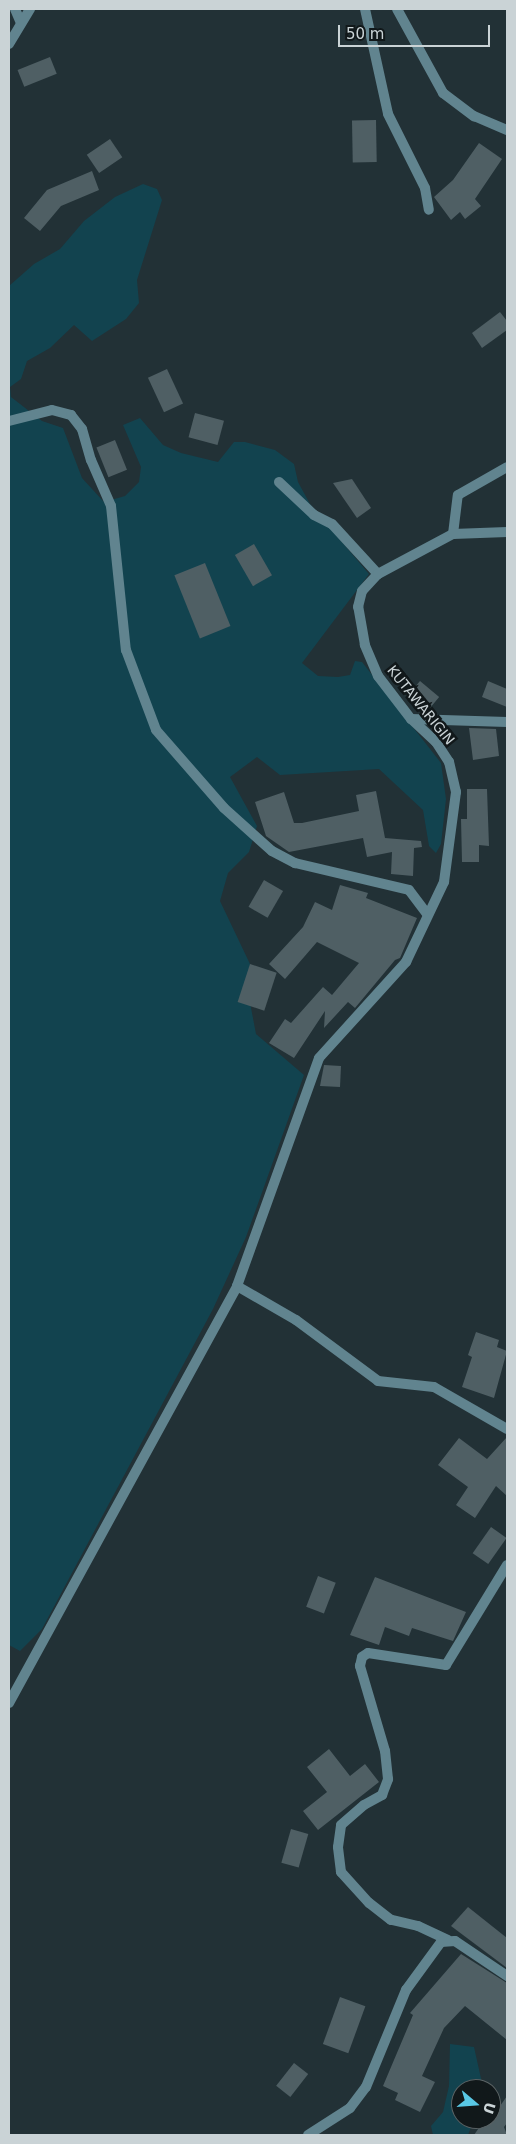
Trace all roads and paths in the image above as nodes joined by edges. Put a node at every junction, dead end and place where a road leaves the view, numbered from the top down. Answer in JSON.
{"nodes":[{"id":1,"x":14,"y":9,"type":"edge"},
{"id":2,"x":30,"y":9,"type":"edge"},
{"id":3,"x":365,"y":9,"type":"edge"},
{"id":4,"x":398,"y":9,"type":"edge"},
{"id":5,"x":21,"y":23,"type":"junction"},
{"id":6,"x":9,"y":44,"type":"edge"},
{"id":7,"x":507,"y":130,"type":"edge"},
{"id":8,"x":429,"y":210,"type":"dead end"},
{"id":9,"x":9,"y":421,"type":"edge"},
{"id":10,"x":507,"y":467,"type":"edge"},
{"id":11,"x":279,"y":482,"type":"dead end"},
{"id":12,"x":507,"y":532,"type":"edge"},
{"id":13,"x":453,"y":534,"type":"junction"},
{"id":14,"x":378,"y":574,"type":"junction"},
{"id":15,"x":411,"y":719,"type":"junction"},
{"id":16,"x":507,"y":722,"type":"edge"},
{"id":17,"x":428,"y":915,"type":"junction"},
{"id":18,"x":237,"y":1286,"type":"junction"},
{"id":19,"x":507,"y":1429,"type":"edge"},
{"id":20,"x":507,"y":1565,"type":"edge"},
{"id":21,"x":9,"y":1703,"type":"edge"},
{"id":22,"x":448,"y":1940,"type":"junction"},
{"id":23,"x":507,"y":1976,"type":"edge"},
{"id":24,"x":308,"y":2135,"type":"edge"}],
"edges":[{"from":1,"to":5,"type":"street"},
{"from":2,"to":5,"type":"street"},
{"from":3,"to":8,"type":"street"},
{"from":4,"to":7,"type":"street"},
{"from":5,"to":6,"type":"street"},
{"from":9,"to":17,"type":"street"},
{"from":10,"to":13,"type":"street"},
{"from":11,"to":14,"type":"street"},
{"from":12,"to":13,"type":"street","name":"KUTAWARIGIN"},
{"from":13,"to":14,"type":"street","name":"KUTAWARIGIN"},
{"from":14,"to":15,"type":"street","name":"KUTAWARIGIN"},
{"from":15,"to":16,"type":"street"},
{"from":15,"to":17,"type":"street","name":"KUTAWARIGIN"},
{"from":17,"to":18,"type":"street","name":"KUTAWARIGIN"},
{"from":18,"to":19,"type":"street"},
{"from":18,"to":21,"type":"street","name":"KUTAWARIGIN"},
{"from":20,"to":22,"type":"street"},
{"from":22,"to":23,"type":"street"},
{"from":22,"to":24,"type":"street"}]}
